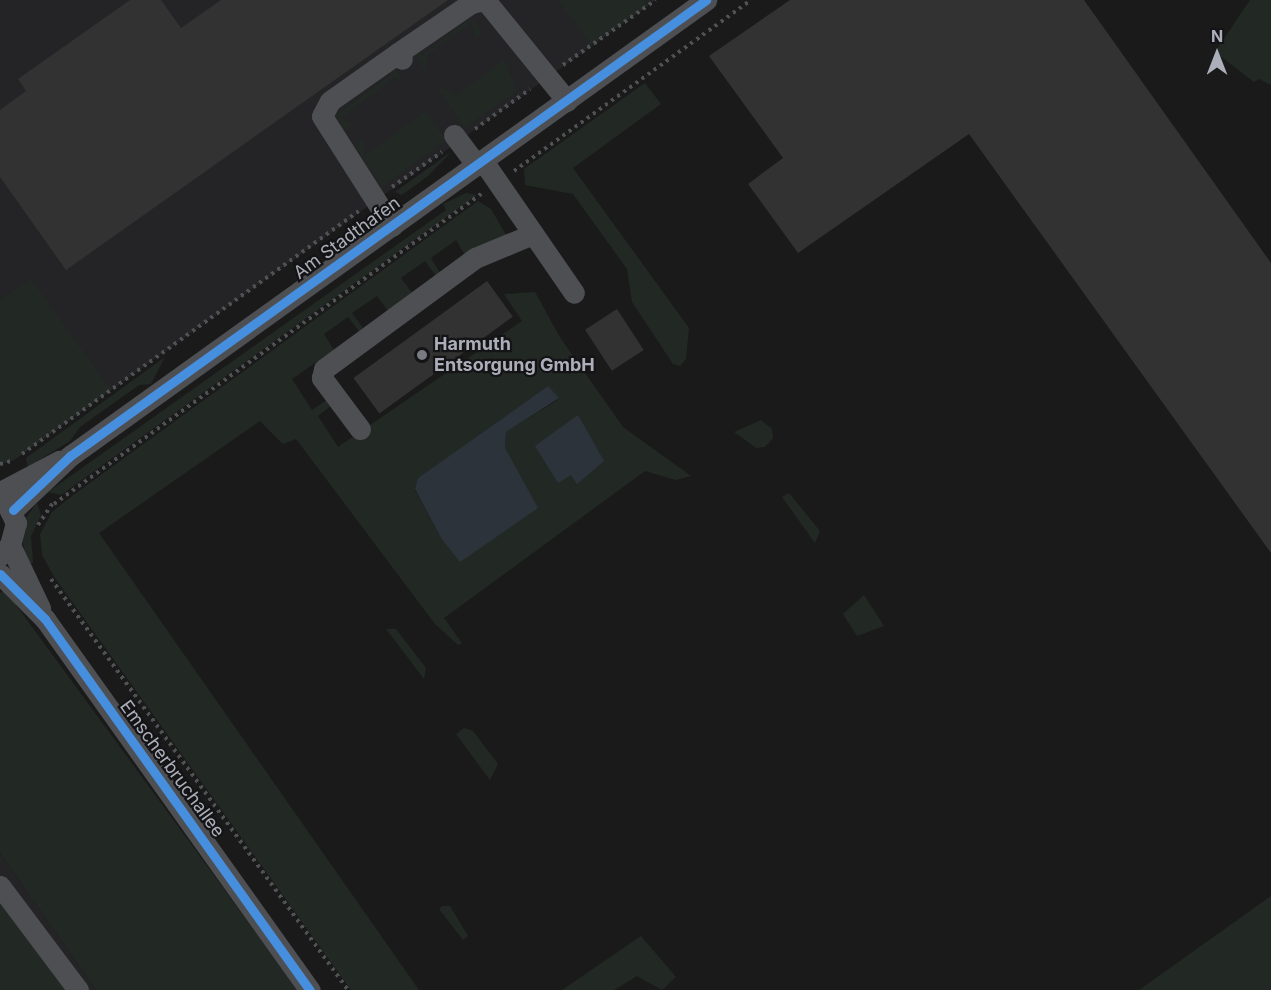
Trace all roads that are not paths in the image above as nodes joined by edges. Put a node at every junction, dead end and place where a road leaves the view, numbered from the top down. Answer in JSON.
{"nodes":[{"id":1,"x":706,"y":0,"type":"edge"},
{"id":2,"x":567,"y":101,"type":"junction"},
{"id":3,"x":456,"y":138,"type":"road end"},
{"id":4,"x":480,"y":163,"type":"junction"},
{"id":5,"x":392,"y":226,"type":"junction"},
{"id":6,"x":533,"y":234,"type":"junction"},
{"id":7,"x":574,"y":293,"type":"dead end"},
{"id":8,"x":360,"y":429,"type":"dead end"},
{"id":9,"x":4,"y":498,"type":"edge"},
{"id":10,"x":5,"y":550,"type":"edge"},
{"id":11,"x":0,"y":574,"type":"edge"},
{"id":12,"x":45,"y":619,"type":"junction"},
{"id":13,"x":0,"y":886,"type":"edge"},
{"id":14,"x":78,"y":990,"type":"edge"},
{"id":15,"x":310,"y":990,"type":"edge"}],
"edges":[{"from":1,"to":2,"type":"street","name":"Am Stadthafen"},
{"from":2,"to":4,"type":"street","name":"Am Stadthafen"},
{"from":2,"to":5,"type":"street"},
{"from":3,"to":4,"type":"street"},
{"from":4,"to":5,"type":"street","name":"Am Stadthafen"},
{"from":4,"to":6,"type":"street"},
{"from":5,"to":9,"type":"street","name":"Am Stadthafen"},
{"from":6,"to":7,"type":"street"},
{"from":6,"to":8,"type":"street"},
{"from":9,"to":10,"type":"street"},
{"from":10,"to":12,"type":"street","name":"Emscherbruchallee"},
{"from":11,"to":12,"type":"street","name":"Emscherbruchallee"},
{"from":12,"to":15,"type":"street","name":"Emscherbruchallee"},
{"from":13,"to":14,"type":"street"}]}
